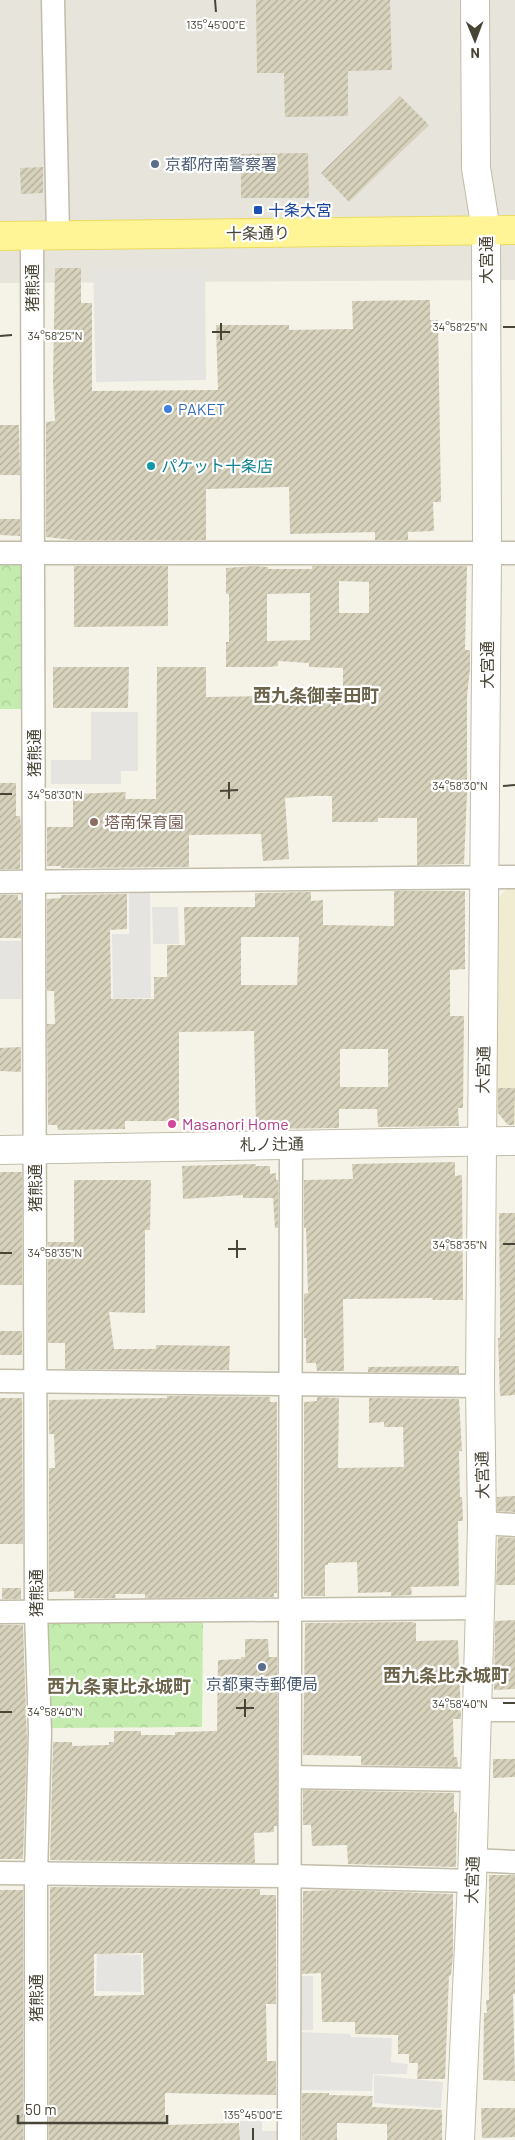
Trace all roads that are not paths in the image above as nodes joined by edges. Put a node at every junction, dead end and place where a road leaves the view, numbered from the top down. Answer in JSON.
{"nodes":[{"id":1,"x":52,"y":0,"type":"edge"},
{"id":2,"x":475,"y":0,"type":"edge"},
{"id":3,"x":486,"y":230,"type":"junction"},
{"id":4,"x":515,"y":230,"type":"edge"},
{"id":5,"x":45,"y":235,"type":"junction"},
{"id":6,"x":0,"y":236,"type":"edge"},
{"id":7,"x":0,"y":553,"type":"edge"},
{"id":8,"x":33,"y":553,"type":"junction"},
{"id":9,"x":488,"y":553,"type":"junction"},
{"id":10,"x":515,"y":553,"type":"edge"},
{"id":11,"x":485,"y":877,"type":"junction"},
{"id":12,"x":515,"y":877,"type":"edge"},
{"id":13,"x":34,"y":881,"type":"junction"},
{"id":14,"x":0,"y":882,"type":"edge"},
{"id":15,"x":482,"y":1141,"type":"junction"},
{"id":16,"x":515,"y":1141,"type":"edge"},
{"id":17,"x":291,"y":1144,"type":"junction"},
{"id":18,"x":0,"y":1150,"type":"edge"},
{"id":19,"x":34,"y":1150,"type":"junction"},
{"id":20,"x":0,"y":1381,"type":"edge"},
{"id":21,"x":35,"y":1381,"type":"junction"},
{"id":22,"x":291,"y":1384,"type":"junction"},
{"id":23,"x":480,"y":1386,"type":"junction"},
{"id":24,"x":482,"y":1523,"type":"junction"},
{"id":25,"x":515,"y":1525,"type":"edge"},
{"id":26,"x":480,"y":1608,"type":"junction"},
{"id":27,"x":290,"y":1610,"type":"junction"},
{"id":28,"x":0,"y":1612,"type":"edge"},
{"id":29,"x":36,"y":1612,"type":"junction"},
{"id":30,"x":478,"y":1710,"type":"junction"},
{"id":31,"x":515,"y":1710,"type":"edge"},
{"id":32,"x":290,"y":1777,"type":"junction"},
{"id":33,"x":475,"y":1780,"type":"junction"},
{"id":34,"x":515,"y":1862,"type":"edge"},
{"id":35,"x":473,"y":1871,"type":"junction"},
{"id":36,"x":0,"y":1873,"type":"edge"},
{"id":37,"x":36,"y":1874,"type":"junction"},
{"id":38,"x":288,"y":1876,"type":"junction"},
{"id":39,"x":36,"y":2140,"type":"edge"},
{"id":40,"x":289,"y":2140,"type":"edge"},
{"id":41,"x":460,"y":2140,"type":"edge"}],
"edges":[{"from":1,"to":5,"type":"street","name":"猪熊通"},
{"from":2,"to":3,"type":"street","name":"大宮通"},
{"from":3,"to":4,"type":"main road","name":"十条通り"},
{"from":3,"to":5,"type":"main road","name":"十条通り"},
{"from":3,"to":9,"type":"street","name":"大宮通"},
{"from":5,"to":6,"type":"main road","name":"十条通り"},
{"from":5,"to":8,"type":"street","name":"猪熊通"},
{"from":7,"to":8,"type":"street"},
{"from":8,"to":9,"type":"street"},
{"from":8,"to":13,"type":"street","name":"猪熊通"},
{"from":9,"to":10,"type":"street"},
{"from":9,"to":11,"type":"street","name":"大宮通"},
{"from":11,"to":12,"type":"street"},
{"from":11,"to":13,"type":"street"},
{"from":11,"to":15,"type":"street","name":"大宮通"},
{"from":13,"to":14,"type":"street"},
{"from":13,"to":19,"type":"street","name":"猪熊通"},
{"from":15,"to":16,"type":"street","name":"札ノ辻通"},
{"from":15,"to":17,"type":"street","name":"札ノ辻通"},
{"from":15,"to":23,"type":"street","name":"大宮通"},
{"from":17,"to":19,"type":"street","name":"札ノ辻通"},
{"from":17,"to":22,"type":"street"},
{"from":18,"to":19,"type":"street","name":"札ノ辻通"},
{"from":19,"to":21,"type":"street","name":"猪熊通"},
{"from":20,"to":21,"type":"street"},
{"from":21,"to":22,"type":"street"},
{"from":21,"to":29,"type":"street","name":"猪熊通"},
{"from":22,"to":23,"type":"street"},
{"from":22,"to":27,"type":"street"},
{"from":23,"to":24,"type":"street","name":"大宮通"},
{"from":24,"to":25,"type":"street"},
{"from":24,"to":26,"type":"street","name":"大宮通"},
{"from":26,"to":27,"type":"street"},
{"from":26,"to":30,"type":"street","name":"大宮通"},
{"from":27,"to":29,"type":"street"},
{"from":27,"to":32,"type":"street"},
{"from":28,"to":29,"type":"street"},
{"from":29,"to":37,"type":"street","name":"猪熊通"},
{"from":30,"to":31,"type":"street"},
{"from":30,"to":33,"type":"street","name":"大宮通"},
{"from":32,"to":33,"type":"street"},
{"from":32,"to":38,"type":"street"},
{"from":33,"to":35,"type":"street","name":"大宮通"},
{"from":34,"to":35,"type":"street"},
{"from":35,"to":38,"type":"street"},
{"from":35,"to":41,"type":"street","name":"大宮通"},
{"from":36,"to":37,"type":"street"},
{"from":37,"to":38,"type":"street"},
{"from":37,"to":39,"type":"street","name":"猪熊通"},
{"from":38,"to":40,"type":"street"}]}
